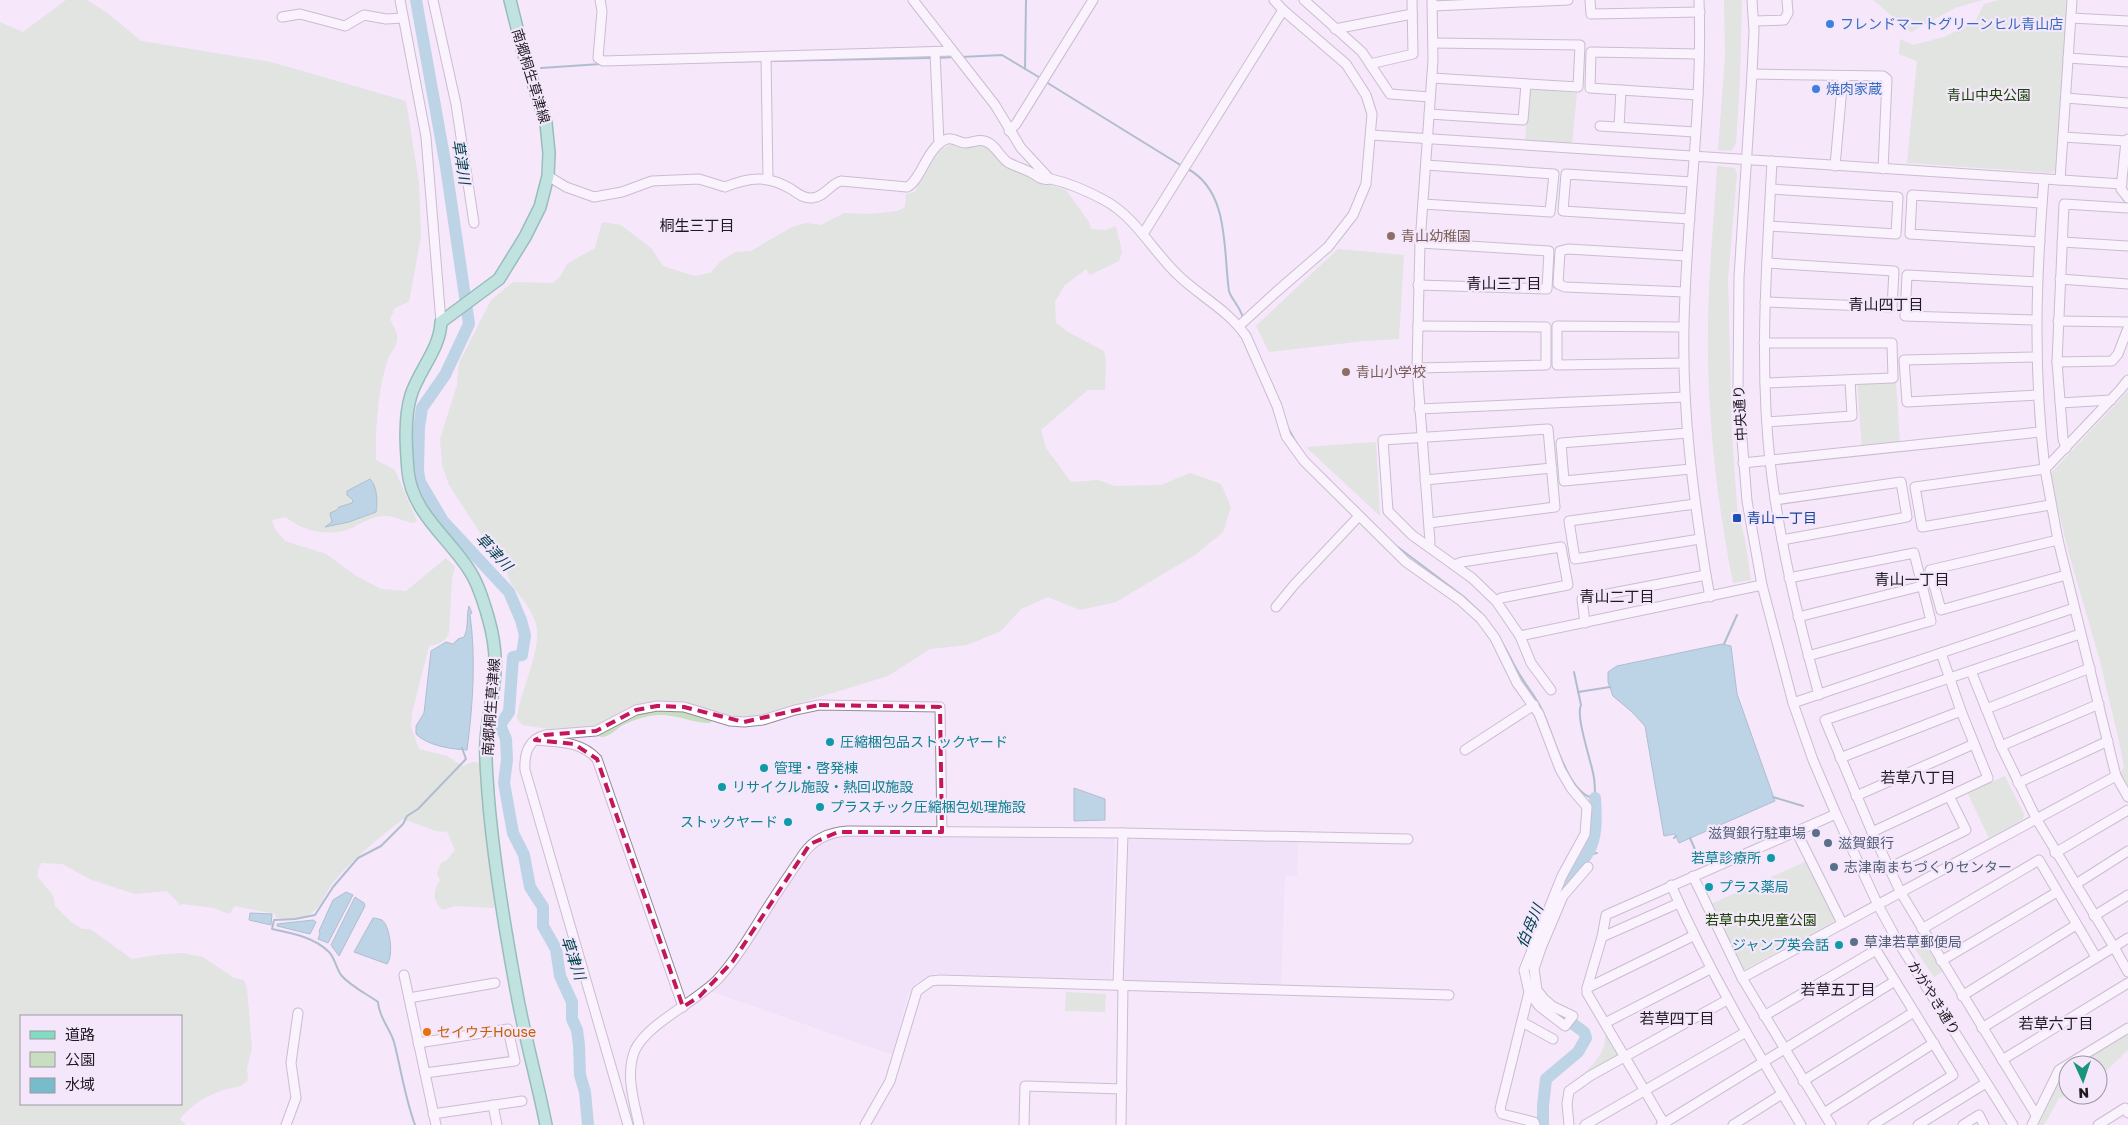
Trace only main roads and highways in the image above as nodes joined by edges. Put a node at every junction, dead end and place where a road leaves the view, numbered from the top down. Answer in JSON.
{"nodes":[{"id":1,"x":510,"y":0,"type":"edge"},
{"id":2,"x":546,"y":1125,"type":"edge"}],
"edges":[{"from":1,"to":2,"type":"main road","name":"南郷桐生草津線"}]}
